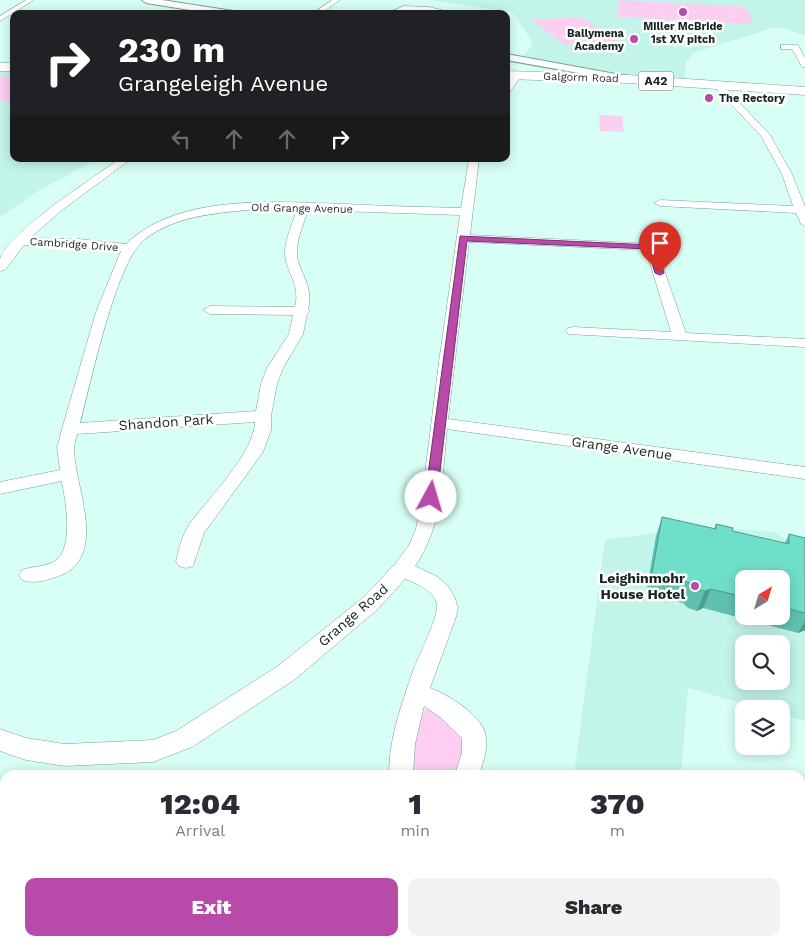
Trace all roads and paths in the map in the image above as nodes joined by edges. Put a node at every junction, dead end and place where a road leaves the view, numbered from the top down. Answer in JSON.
{"nodes":[{"id":1,"x":31,"y":0,"type":"edge"},
{"id":2,"x":146,"y":0,"type":"edge"},
{"id":3,"x":337,"y":0,"type":"edge"},
{"id":4,"x":15,"y":10,"type":"edge"},
{"id":5,"x":208,"y":10,"type":"edge"},
{"id":6,"x":321,"y":10,"type":"edge"},
{"id":7,"x":396,"y":10,"type":"edge"},
{"id":8,"x":425,"y":10,"type":"edge"},
{"id":9,"x":784,"y":46,"type":"dead end"},
{"id":10,"x":510,"y":58,"type":"edge"},
{"id":11,"x":805,"y":65,"type":"edge"},
{"id":12,"x":512,"y":75,"type":"edge"},
{"id":13,"x":628,"y":79,"type":"junction"},
{"id":14,"x":718,"y":85,"type":"junction"},
{"id":15,"x":805,"y":90,"type":"edge"},
{"id":16,"x":122,"y":162,"type":"edge"},
{"id":17,"x":474,"y":162,"type":"edge"},
{"id":18,"x":660,"y":203,"type":"dead end"},
{"id":19,"x":303,"y":207,"type":"junction"},
{"id":20,"x":466,"y":212,"type":"junction"},
{"id":21,"x":803,"y":214,"type":"edge"},
{"id":22,"x":645,"y":231,"type":"dead end"},
{"id":23,"x":463,"y":238,"type":"junction"},
{"id":24,"x":19,"y":241,"type":"junction"},
{"id":25,"x":651,"y":247,"type":"junction"},
{"id":26,"x":129,"y":248,"type":"junction"},
{"id":27,"x":0,"y":267,"type":"edge"},
{"id":28,"x":210,"y":310,"type":"dead end"},
{"id":29,"x":303,"y":311,"type":"junction"},
{"id":30,"x":573,"y":331,"type":"dead end"},
{"id":31,"x":680,"y":337,"type":"junction"},
{"id":32,"x":805,"y":343,"type":"edge"},
{"id":33,"x":263,"y":416,"type":"junction"},
{"id":34,"x":439,"y":423,"type":"junction"},
{"id":35,"x":70,"y":428,"type":"junction"},
{"id":36,"x":805,"y":473,"type":"edge"},
{"id":37,"x":69,"y":474,"type":"junction"},
{"id":38,"x":0,"y":488,"type":"edge"},
{"id":39,"x":186,"y":561,"type":"dead end"},
{"id":40,"x":402,"y":569,"type":"junction"},
{"id":41,"x":29,"y":575,"type":"dead end"},
{"id":42,"x":417,"y":693,"type":"junction"},
{"id":43,"x":0,"y":740,"type":"edge"},
{"id":44,"x":401,"y":770,"type":"edge"},
{"id":45,"x":469,"y":770,"type":"edge"}],
"edges":[{"from":1,"to":4,"type":"street"},
{"from":2,"to":5,"type":"street"},
{"from":3,"to":6,"type":"street"},
{"from":7,"to":8,"type":"street"},
{"from":9,"to":11,"type":"street"},
{"from":10,"to":13,"type":"street"},
{"from":12,"to":13,"type":"main road","name":"Galgorm Road","number":"A42"},
{"from":13,"to":14,"type":"main road","name":"Galgorm Road","number":"A42"},
{"from":14,"to":15,"type":"main road","name":"Galgorm Road","number":"A42"},
{"from":14,"to":21,"type":"street"},
{"from":16,"to":24,"type":"street"},
{"from":17,"to":20,"type":"street","name":"Grange Road"},
{"from":18,"to":21,"type":"street"},
{"from":19,"to":20,"type":"street","name":"Old Grange Avenue"},
{"from":19,"to":26,"type":"street","name":"Old Grange Avenue"},
{"from":19,"to":29,"type":"street"},
{"from":20,"to":23,"type":"street","name":"Grange Road"},
{"from":22,"to":25,"type":"street"},
{"from":23,"to":25,"type":"street"},
{"from":23,"to":34,"type":"street","name":"Grange Road"},
{"from":24,"to":26,"type":"street","name":"Cambridge Drive"},
{"from":24,"to":27,"type":"street"},
{"from":25,"to":31,"type":"street"},
{"from":26,"to":35,"type":"street","name":"Old Grange Avenue"},
{"from":28,"to":29,"type":"street"},
{"from":29,"to":33,"type":"street"},
{"from":30,"to":31,"type":"street"},
{"from":31,"to":32,"type":"street"},
{"from":33,"to":35,"type":"street","name":"Shandon Park"},
{"from":33,"to":39,"type":"street"},
{"from":34,"to":36,"type":"street","name":"Grange Avenue"},
{"from":34,"to":40,"type":"street","name":"Grange Road"},
{"from":35,"to":37,"type":"street","name":"Old Grange Avenue"},
{"from":37,"to":38,"type":"street"},
{"from":37,"to":41,"type":"street","name":"Old Grange Avenue"},
{"from":40,"to":42,"type":"street"},
{"from":40,"to":43,"type":"street","name":"Grange Road"},
{"from":42,"to":44,"type":"street"},
{"from":42,"to":45,"type":"street"}]}
